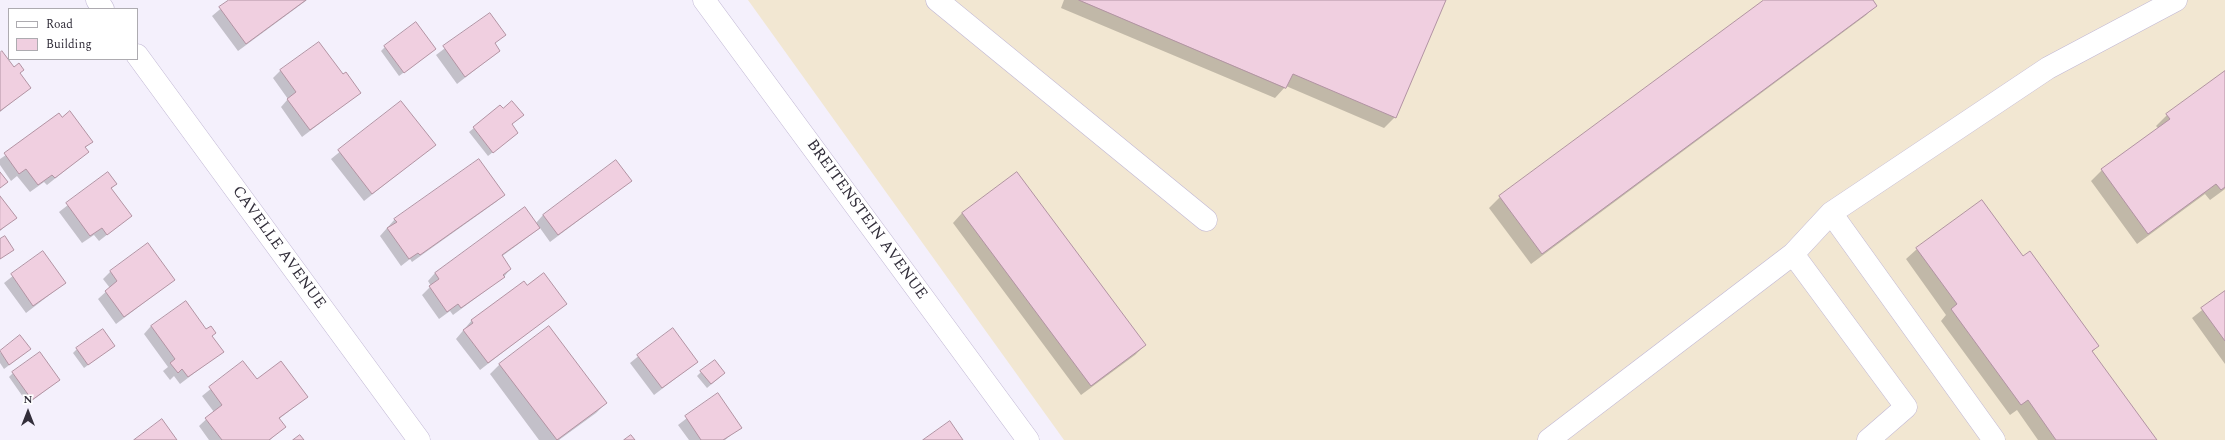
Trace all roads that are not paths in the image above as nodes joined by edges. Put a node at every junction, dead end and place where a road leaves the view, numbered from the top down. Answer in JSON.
{"nodes":[{"id":1,"x":704,"y":0,"type":"edge"},
{"id":2,"x":937,"y":0,"type":"edge"},
{"id":3,"x":2176,"y":0,"type":"edge"},
{"id":4,"x":138,"y":56,"type":"edge"},
{"id":5,"x":1830,"y":213,"type":"junction"},
{"id":6,"x":1206,"y":220,"type":"dead end"},
{"id":7,"x":1793,"y":254,"type":"junction"},
{"id":8,"x":419,"y":440,"type":"edge"},
{"id":9,"x":1028,"y":440,"type":"edge"},
{"id":10,"x":1549,"y":440,"type":"edge"},
{"id":11,"x":1868,"y":440,"type":"edge"},
{"id":12,"x":1994,"y":440,"type":"edge"}],
"edges":[{"from":1,"to":9,"type":"street","name":"BREITENSTEIN AVENUE"},
{"from":2,"to":6,"type":"street"},
{"from":3,"to":5,"type":"street"},
{"from":4,"to":8,"type":"street","name":"CAVELLE AVENUE"},
{"from":5,"to":7,"type":"street"},
{"from":5,"to":12,"type":"street"},
{"from":7,"to":10,"type":"street"},
{"from":7,"to":11,"type":"street"}]}
